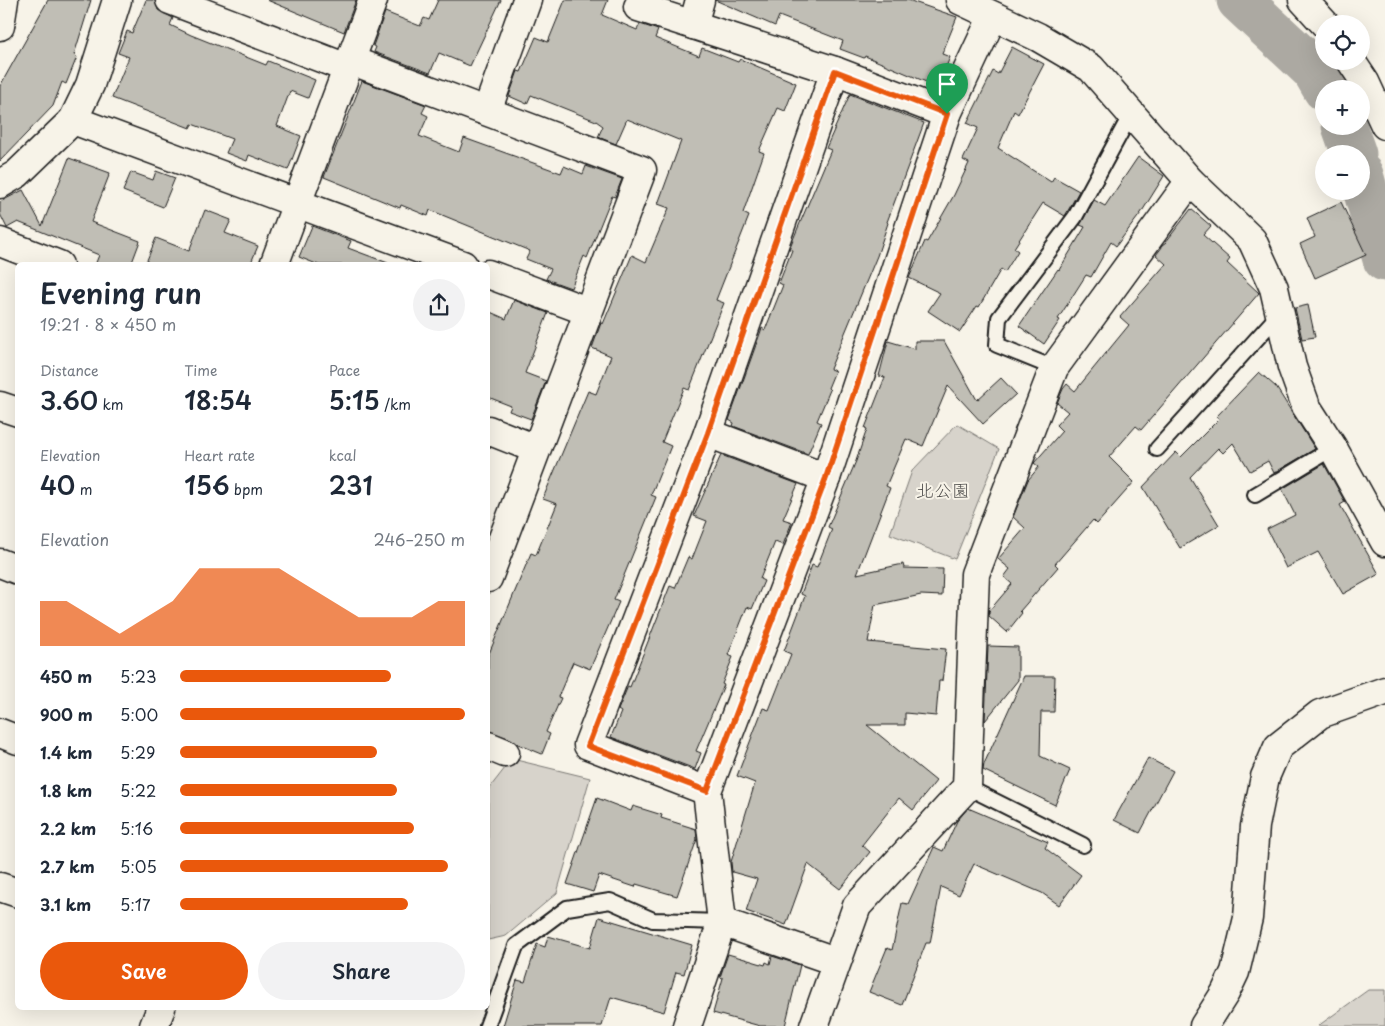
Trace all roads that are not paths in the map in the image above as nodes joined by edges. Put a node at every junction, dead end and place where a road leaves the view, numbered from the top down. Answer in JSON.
{"nodes":[{"id":1,"x":4,"y":0,"type":"edge"},
{"id":2,"x":117,"y":0,"type":"edge"},
{"id":3,"x":170,"y":0,"type":"edge"},
{"id":4,"x":372,"y":0,"type":"edge"},
{"id":5,"x":527,"y":0,"type":"edge"},
{"id":6,"x":960,"y":0,"type":"edge"},
{"id":7,"x":1303,"y":0,"type":"edge"},
{"id":8,"x":638,"y":6,"type":"dead end"},
{"id":9,"x":697,"y":12,"type":"edge"},
{"id":10,"x":1317,"y":15,"type":"edge"},
{"id":11,"x":993,"y":16,"type":"junction"},
{"id":12,"x":0,"y":26,"type":"edge"},
{"id":13,"x":349,"y":64,"type":"junction"},
{"id":14,"x":1357,"y":70,"type":"edge"},
{"id":15,"x":835,"y":71,"type":"junction"},
{"id":16,"x":487,"y":112,"type":"junction"},
{"id":17,"x":947,"y":114,"type":"junction"},
{"id":18,"x":1131,"y":114,"type":"junction"},
{"id":19,"x":73,"y":120,"type":"junction"},
{"id":20,"x":1385,"y":125,"type":"edge"},
{"id":21,"x":1190,"y":181,"type":"junction"},
{"id":22,"x":0,"y":184,"type":"edge"},
{"id":23,"x":297,"y":203,"type":"junction"},
{"id":24,"x":0,"y":242,"type":"edge"},
{"id":25,"x":51,"y":262,"type":"edge"},
{"id":26,"x":275,"y":262,"type":"edge"},
{"id":27,"x":455,"y":262,"type":"edge"},
{"id":28,"x":490,"y":275,"type":"edge"},
{"id":29,"x":588,"y":311,"type":"junction"},
{"id":30,"x":1280,"y":313,"type":"junction"},
{"id":31,"x":1054,"y":368,"type":"junction"},
{"id":32,"x":0,"y":406,"type":"edge"},
{"id":33,"x":15,"y":411,"type":"edge"},
{"id":34,"x":490,"y":431,"type":"edge"},
{"id":35,"x":708,"y":433,"type":"junction"},
{"id":36,"x":1333,"y":448,"type":"junction"},
{"id":37,"x":536,"y":449,"type":"junction"},
{"id":38,"x":1156,"y":449,"type":"dead end"},
{"id":39,"x":826,"y":478,"type":"junction"},
{"id":40,"x":1255,"y":494,"type":"dead end"},
{"id":41,"x":1385,"y":542,"type":"edge"},
{"id":42,"x":0,"y":563,"type":"edge"},
{"id":43,"x":15,"y":569,"type":"edge"},
{"id":44,"x":490,"y":573,"type":"edge"},
{"id":45,"x":1385,"y":691,"type":"edge"},
{"id":46,"x":0,"y":733,"type":"edge"},
{"id":47,"x":15,"y":739,"type":"edge"},
{"id":48,"x":967,"y":787,"type":"junction"},
{"id":49,"x":707,"y":791,"type":"junction"},
{"id":50,"x":1083,"y":845,"type":"dead end"},
{"id":51,"x":0,"y":887,"type":"edge"},
{"id":52,"x":15,"y":892,"type":"edge"},
{"id":53,"x":722,"y":922,"type":"junction"},
{"id":54,"x":835,"y":962,"type":"junction"},
{"id":55,"x":160,"y":1010,"type":"edge"},
{"id":56,"x":154,"y":1026,"type":"edge"},
{"id":57,"x":487,"y":1026,"type":"edge"},
{"id":58,"x":687,"y":1026,"type":"edge"},
{"id":59,"x":814,"y":1026,"type":"edge"},
{"id":60,"x":1204,"y":1026,"type":"edge"}],
"edges":[{"from":1,"to":12,"type":"street"},
{"from":2,"to":19,"type":"street"},
{"from":3,"to":13,"type":"street"},
{"from":4,"to":13,"type":"street"},
{"from":5,"to":16,"type":"street"},
{"from":6,"to":11,"type":"street"},
{"from":7,"to":10,"type":"street"},
{"from":8,"to":9,"type":"street"},
{"from":9,"to":15,"type":"street"},
{"from":11,"to":17,"type":"street"},
{"from":11,"to":18,"type":"street"},
{"from":13,"to":16,"type":"street"},
{"from":13,"to":23,"type":"street"},
{"from":14,"to":20,"type":"street"},
{"from":15,"to":17,"type":"street"},
{"from":15,"to":35,"type":"street"},
{"from":16,"to":29,"type":"street"},
{"from":17,"to":39,"type":"street"},
{"from":18,"to":21,"type":"street"},
{"from":18,"to":31,"type":"lane"},
{"from":19,"to":22,"type":"street"},
{"from":19,"to":23,"type":"street"},
{"from":21,"to":30,"type":"street"},
{"from":21,"to":31,"type":"street"},
{"from":23,"to":26,"type":"street"},
{"from":23,"to":27,"type":"street"},
{"from":24,"to":25,"type":"street"},
{"from":28,"to":29,"type":"street"},
{"from":29,"to":37,"type":"street"},
{"from":30,"to":36,"type":"street"},
{"from":30,"to":38,"type":"lane"},
{"from":31,"to":48,"type":"street"},
{"from":32,"to":33,"type":"street"},
{"from":34,"to":37,"type":"street"},
{"from":35,"to":39,"type":"street"},
{"from":35,"to":49,"type":"street"},
{"from":36,"to":40,"type":"lane"},
{"from":36,"to":41,"type":"street"},
{"from":37,"to":44,"type":"street"},
{"from":39,"to":49,"type":"street"},
{"from":42,"to":43,"type":"street"},
{"from":45,"to":60,"type":"street"},
{"from":46,"to":47,"type":"street"},
{"from":48,"to":50,"type":"lane"},
{"from":48,"to":54,"type":"street"},
{"from":49,"to":53,"type":"street"},
{"from":51,"to":52,"type":"street"},
{"from":53,"to":54,"type":"street"},
{"from":53,"to":57,"type":"lane"},
{"from":53,"to":58,"type":"street"},
{"from":54,"to":59,"type":"street"},
{"from":55,"to":56,"type":"street"}]}
